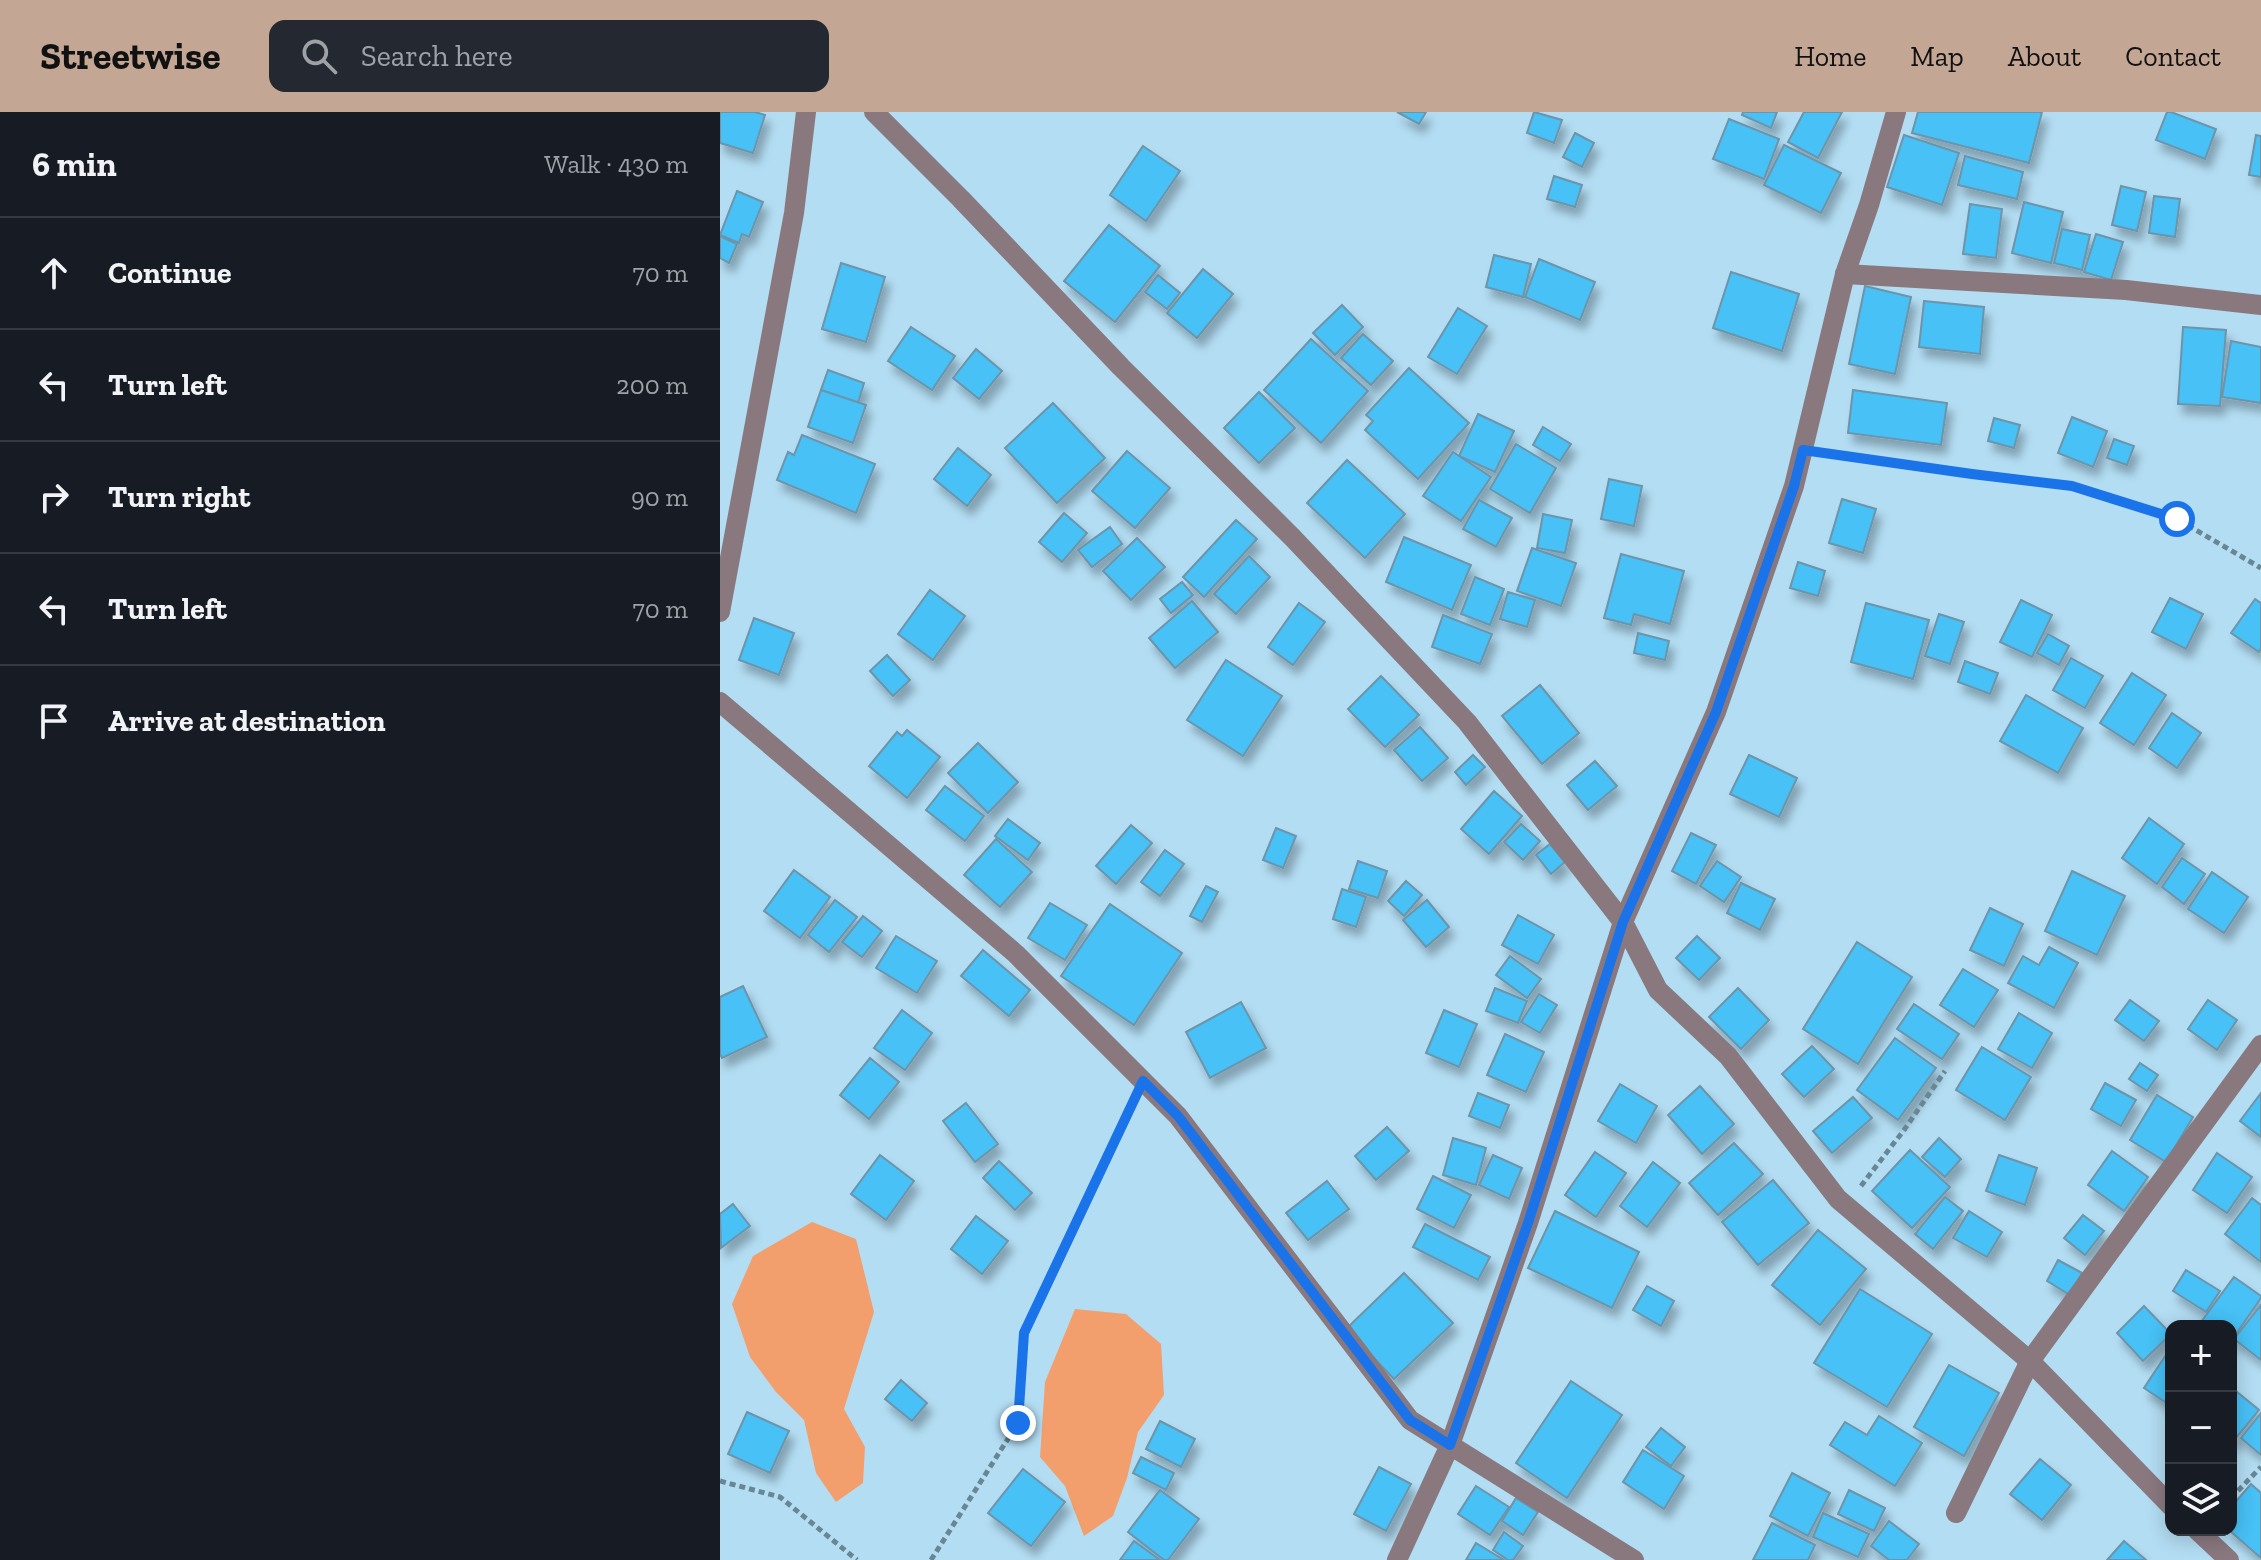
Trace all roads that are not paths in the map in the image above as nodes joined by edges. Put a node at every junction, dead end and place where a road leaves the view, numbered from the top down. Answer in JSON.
{"nodes":[{"id":1,"x":806,"y":112,"type":"edge"},
{"id":2,"x":874,"y":112,"type":"edge"},
{"id":3,"x":1896,"y":112,"type":"edge"},
{"id":4,"x":1845,"y":274,"type":"junction"},
{"id":5,"x":2261,"y":305,"type":"edge"},
{"id":6,"x":720,"y":612,"type":"edge"},
{"id":7,"x":720,"y":702,"type":"edge"},
{"id":8,"x":1623,"y":922,"type":"junction"},
{"id":9,"x":2261,"y":1045,"type":"edge"},
{"id":10,"x":2030,"y":1361,"type":"junction"},
{"id":11,"x":1450,"y":1445,"type":"junction"},
{"id":12,"x":2165,"y":1500,"type":"edge"},
{"id":13,"x":1956,"y":1513,"type":"dead end"},
{"id":14,"x":2203,"y":1536,"type":"edge"},
{"id":15,"x":1397,"y":1560,"type":"edge"},
{"id":16,"x":1634,"y":1560,"type":"edge"},
{"id":17,"x":2229,"y":1560,"type":"edge"}],
"edges":[{"from":1,"to":6,"type":"street"},
{"from":2,"to":8,"type":"street"},
{"from":3,"to":4,"type":"street"},
{"from":4,"to":5,"type":"street"},
{"from":4,"to":8,"type":"street"},
{"from":7,"to":11,"type":"street"},
{"from":8,"to":10,"type":"street"},
{"from":8,"to":11,"type":"street"},
{"from":9,"to":10,"type":"street"},
{"from":10,"to":12,"type":"street"},
{"from":10,"to":13,"type":"street"},
{"from":11,"to":15,"type":"street"},
{"from":11,"to":16,"type":"street"},
{"from":14,"to":17,"type":"street"}]}
